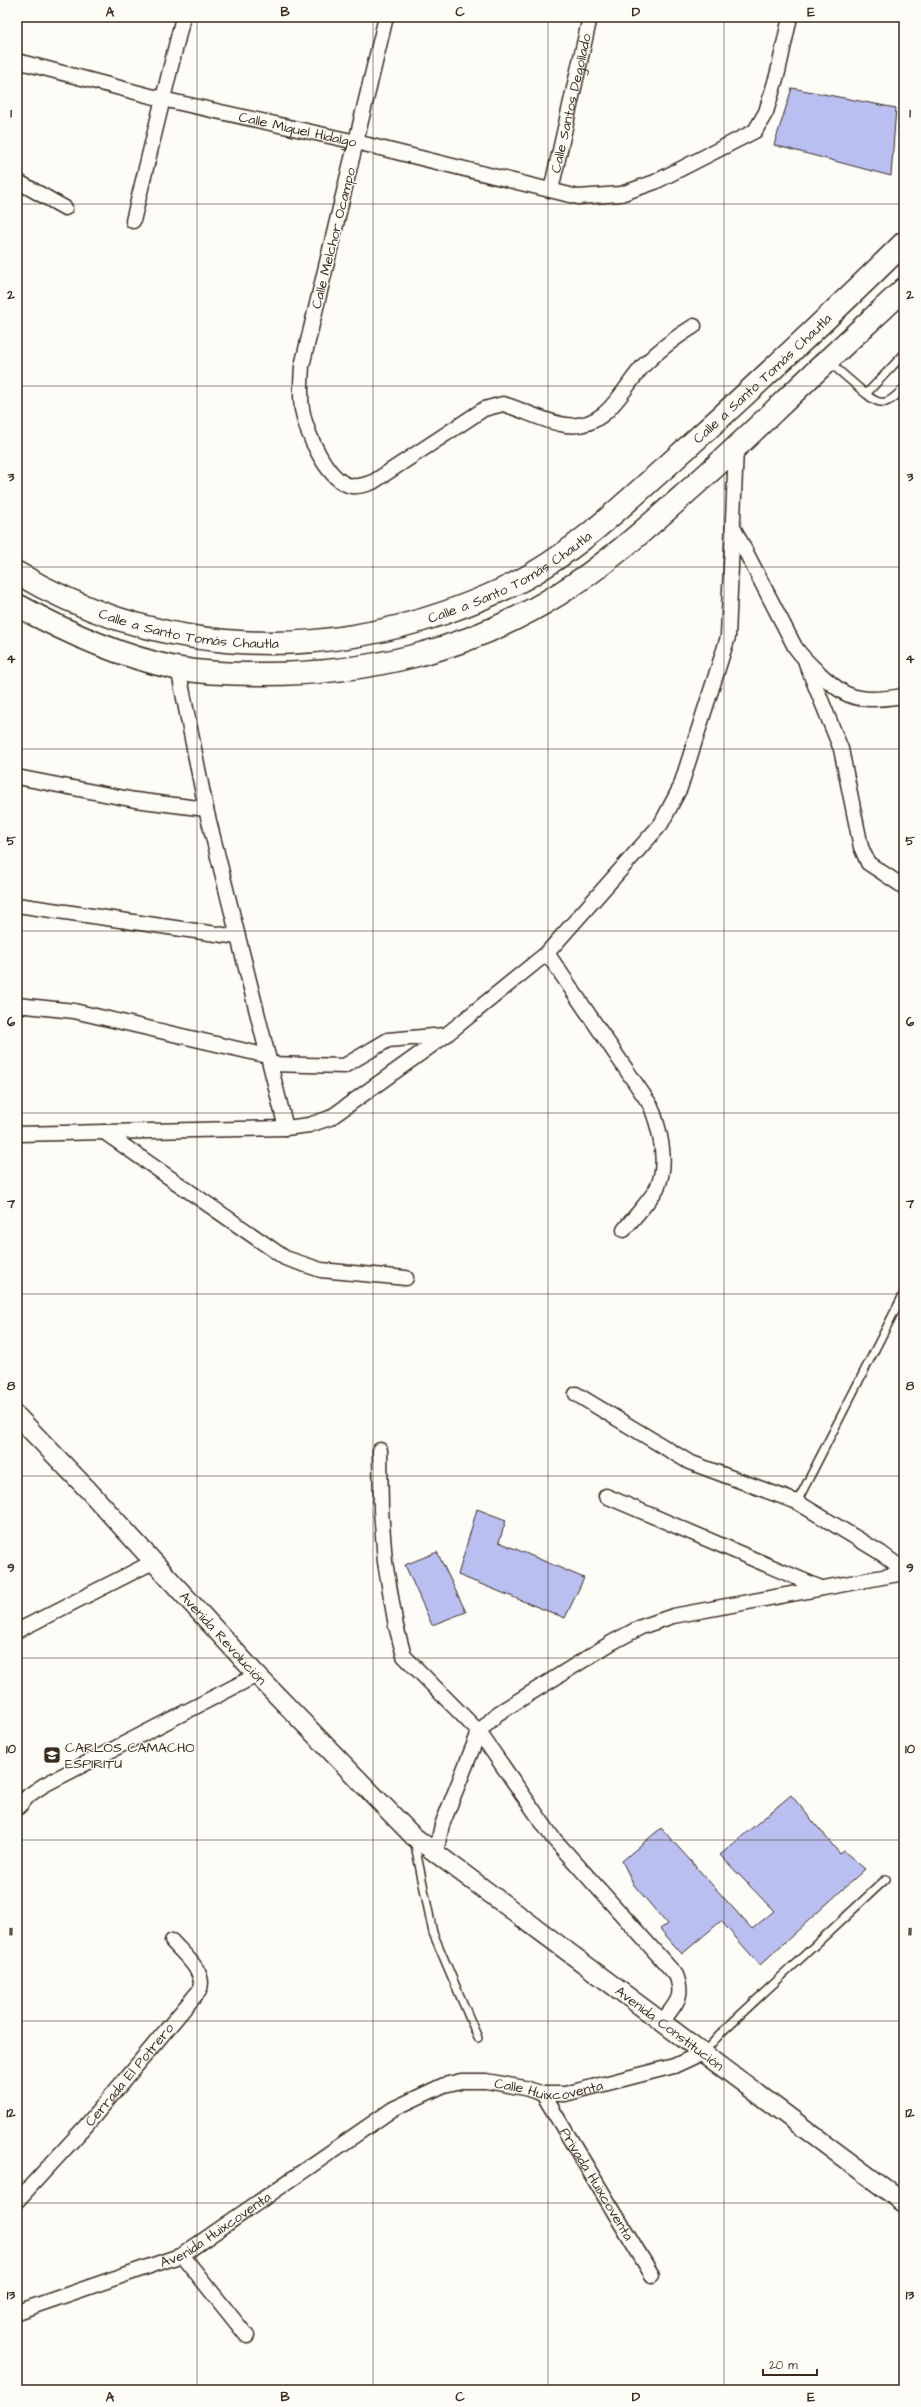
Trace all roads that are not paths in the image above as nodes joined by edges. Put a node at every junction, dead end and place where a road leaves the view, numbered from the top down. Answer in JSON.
{"nodes":[{"id":1,"x":183,"y":17,"type":"edge"},
{"id":2,"x":386,"y":17,"type":"edge"},
{"id":3,"x":590,"y":17,"type":"edge"},
{"id":4,"x":790,"y":17,"type":"edge"},
{"id":5,"x":17,"y":61,"type":"edge"},
{"id":6,"x":162,"y":99,"type":"junction"},
{"id":7,"x":356,"y":142,"type":"junction"},
{"id":8,"x":17,"y":181,"type":"edge"},
{"id":9,"x":551,"y":190,"type":"junction"},
{"id":10,"x":65,"y":208,"type":"dead end"},
{"id":11,"x":133,"y":221,"type":"dead end"},
{"id":12,"x":904,"y":244,"type":"edge"},
{"id":13,"x":904,"y":290,"type":"edge"},
{"id":14,"x":694,"y":326,"type":"dead end"},
{"id":15,"x":904,"y":354,"type":"edge"},
{"id":16,"x":827,"y":360,"type":"junction"},
{"id":17,"x":904,"y":388,"type":"edge"},
{"id":18,"x":866,"y":394,"type":"junction"},
{"id":19,"x":736,"y":448,"type":"junction"},
{"id":20,"x":733,"y":527,"type":"junction"},
{"id":21,"x":17,"y":572,"type":"edge"},
{"id":22,"x":17,"y":606,"type":"edge"},
{"id":23,"x":806,"y":662,"type":"junction"},
{"id":24,"x":178,"y":668,"type":"junction"},
{"id":25,"x":904,"y":696,"type":"edge"},
{"id":26,"x":17,"y":777,"type":"edge"},
{"id":27,"x":206,"y":809,"type":"junction"},
{"id":28,"x":904,"y":887,"type":"edge"},
{"id":29,"x":17,"y":904,"type":"edge"},
{"id":30,"x":237,"y":936,"type":"junction"},
{"id":31,"x":547,"y":953,"type":"junction"},
{"id":32,"x":17,"y":1005,"type":"edge"},
{"id":33,"x":446,"y":1035,"type":"junction"},
{"id":34,"x":269,"y":1060,"type":"junction"},
{"id":35,"x":286,"y":1128,"type":"junction"},
{"id":36,"x":104,"y":1132,"type":"junction"},
{"id":37,"x":17,"y":1134,"type":"edge"},
{"id":38,"x":624,"y":1230,"type":"dead end"},
{"id":39,"x":406,"y":1278,"type":"dead end"},
{"id":40,"x":903,"y":1295,"type":"edge"},
{"id":41,"x":576,"y":1394,"type":"dead end"},
{"id":42,"x":20,"y":1425,"type":"edge"},
{"id":43,"x":380,"y":1450,"type":"dead end"},
{"id":44,"x":606,"y":1496,"type":"dead end"},
{"id":45,"x":797,"y":1502,"type":"junction"},
{"id":46,"x":153,"y":1562,"type":"junction"},
{"id":47,"x":904,"y":1570,"type":"edge"},
{"id":48,"x":904,"y":1573,"type":"edge"},
{"id":49,"x":821,"y":1588,"type":"junction"},
{"id":50,"x":17,"y":1631,"type":"edge"},
{"id":51,"x":257,"y":1675,"type":"junction"},
{"id":52,"x":479,"y":1732,"type":"junction"},
{"id":53,"x":17,"y":1809,"type":"edge"},
{"id":54,"x":413,"y":1836,"type":"junction"},
{"id":55,"x":436,"y":1852,"type":"junction"},
{"id":56,"x":886,"y":1879,"type":"dead end"},
{"id":57,"x":172,"y":1941,"type":"dead end"},
{"id":58,"x":662,"y":2022,"type":"junction"},
{"id":59,"x":478,"y":2038,"type":"dead end"},
{"id":60,"x":704,"y":2052,"type":"junction"},
{"id":61,"x":543,"y":2094,"type":"junction"},
{"id":62,"x":394,"y":2110,"type":"joint"},
{"id":63,"x":17,"y":2201,"type":"edge"},
{"id":64,"x":904,"y":2203,"type":"edge"},
{"id":65,"x":182,"y":2255,"type":"junction"},
{"id":66,"x":652,"y":2275,"type":"dead end"},
{"id":67,"x":17,"y":2312,"type":"edge"},
{"id":68,"x":247,"y":2336,"type":"dead end"}],
"edges":[{"from":1,"to":6,"type":"street"},
{"from":2,"to":7,"type":"street","name":"Calle Melchor Ocampo"},
{"from":3,"to":9,"type":"street","name":"Calle Santos Degollado"},
{"from":4,"to":9,"type":"street","name":"Calle Miguel Hidalgo"},
{"from":5,"to":6,"type":"street","name":"Calle Miguel Hidalgo"},
{"from":6,"to":7,"type":"street","name":"Calle Miguel Hidalgo"},
{"from":6,"to":11,"type":"street"},
{"from":7,"to":9,"type":"street","name":"Calle Miguel Hidalgo"},
{"from":7,"to":14,"type":"street","name":"Calle Melchor Ocampo"},
{"from":8,"to":10,"type":"street"},
{"from":12,"to":21,"type":"main road","name":"Calle a Santo Tomás Chautla"},
{"from":13,"to":16,"type":"main road"},
{"from":15,"to":18,"type":"lane"},
{"from":16,"to":18,"type":"lane"},
{"from":16,"to":19,"type":"main road"},
{"from":17,"to":18,"type":"lane"},
{"from":19,"to":20,"type":"street"},
{"from":19,"to":24,"type":"main road"},
{"from":20,"to":23,"type":"street"},
{"from":20,"to":31,"type":"street"},
{"from":22,"to":24,"type":"main road"},
{"from":23,"to":25,"type":"street"},
{"from":23,"to":28,"type":"street"},
{"from":24,"to":27,"type":"street"},
{"from":26,"to":27,"type":"street"},
{"from":27,"to":30,"type":"street"},
{"from":29,"to":30,"type":"street"},
{"from":30,"to":34,"type":"street"},
{"from":31,"to":33,"type":"street"},
{"from":31,"to":38,"type":"street"},
{"from":32,"to":34,"type":"street"},
{"from":33,"to":34,"type":"street"},
{"from":33,"to":35,"type":"street"},
{"from":34,"to":35,"type":"street"},
{"from":35,"to":36,"type":"street"},
{"from":36,"to":37,"type":"street"},
{"from":36,"to":39,"type":"street"},
{"from":40,"to":45,"type":"lane"},
{"from":41,"to":45,"type":"street"},
{"from":42,"to":46,"type":"street","name":"Avenida Revolución"},
{"from":43,"to":52,"type":"street"},
{"from":44,"to":49,"type":"street"},
{"from":45,"to":47,"type":"street"},
{"from":46,"to":50,"type":"street"},
{"from":46,"to":51,"type":"street","name":"Avenida Revolución"},
{"from":48,"to":49,"type":"street"},
{"from":49,"to":52,"type":"street"},
{"from":51,"to":53,"type":"street"},
{"from":51,"to":54,"type":"street","name":"Avenida Revolución"},
{"from":52,"to":55,"type":"street"},
{"from":52,"to":58,"type":"street"},
{"from":54,"to":55,"type":"street","name":"Avenida Revolución"},
{"from":54,"to":59,"type":"lane"},
{"from":55,"to":58,"type":"street","name":"Avenida Constitución"},
{"from":56,"to":60,"type":"lane"},
{"from":57,"to":63,"type":"street","name":"Cerrada El Potrero"},
{"from":58,"to":60,"type":"street","name":"Avenida Constitución"},
{"from":60,"to":61,"type":"street","name":"Calle Huixcoventa"},
{"from":60,"to":64,"type":"street","name":"Avenida Constitución"},
{"from":61,"to":62,"type":"street","name":"Calle Huixcoventa"},
{"from":61,"to":66,"type":"street","name":"Privada Huixcoventa"},
{"from":62,"to":65,"type":"street","name":"Avenida Huixcoventa"},
{"from":65,"to":67,"type":"street","name":"Avenida Huixcoventa"},
{"from":65,"to":68,"type":"street"}]}
